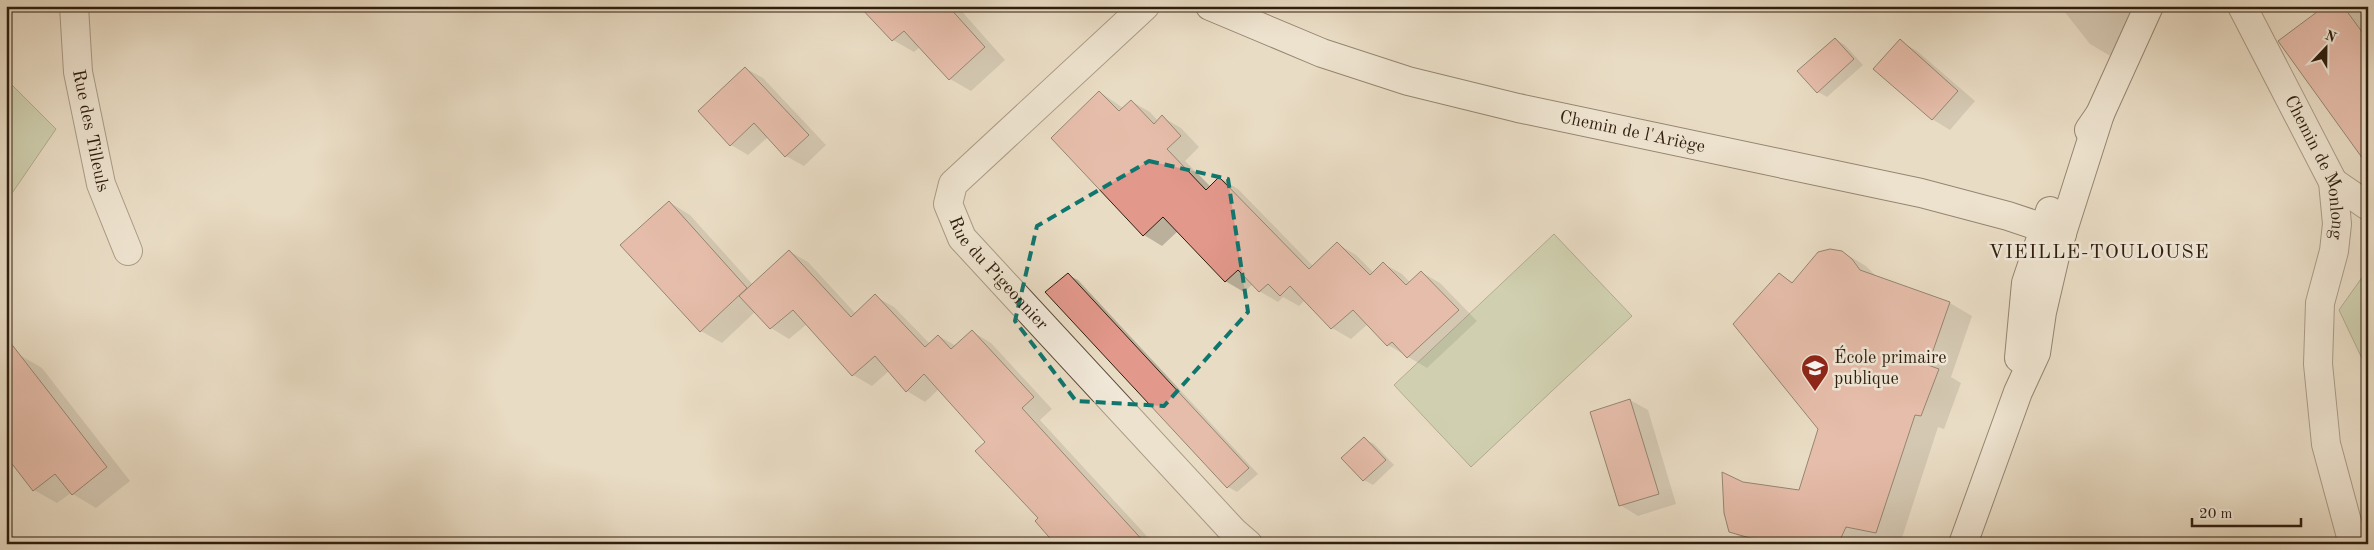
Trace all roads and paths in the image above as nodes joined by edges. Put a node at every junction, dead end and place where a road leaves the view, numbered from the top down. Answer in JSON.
{"nodes":[{"id":1,"x":74,"y":6,"type":"edge"},
{"id":2,"x":1145,"y":6,"type":"edge"},
{"id":3,"x":1210,"y":6,"type":"edge"},
{"id":4,"x":2149,"y":6,"type":"edge"},
{"id":5,"x":2242,"y":6,"type":"edge"},
{"id":6,"x":2333,"y":182,"type":"junction"},
{"id":7,"x":2368,"y":206,"type":"edge"},
{"id":8,"x":2053,"y":231,"type":"junction"},
{"id":9,"x":128,"y":251,"type":"dead end"},
{"id":10,"x":1248,"y":544,"type":"edge"},
{"id":11,"x":1963,"y":544,"type":"edge"},
{"id":12,"x":2353,"y":544,"type":"edge"}],
"edges":[{"from":1,"to":9,"type":"street","name":"Rue des Tilleuls"},
{"from":2,"to":10,"type":"street","name":"Rue du Pigeonnier"},
{"from":3,"to":8,"type":"street","name":"Chemin de l'Ariège"},
{"from":4,"to":8,"type":"street"},
{"from":5,"to":6,"type":"street","name":"Chemin de Monlong"},
{"from":6,"to":7,"type":"street"},
{"from":6,"to":12,"type":"street","name":"Chemin de Monlong"},
{"from":8,"to":11,"type":"street"}]}
